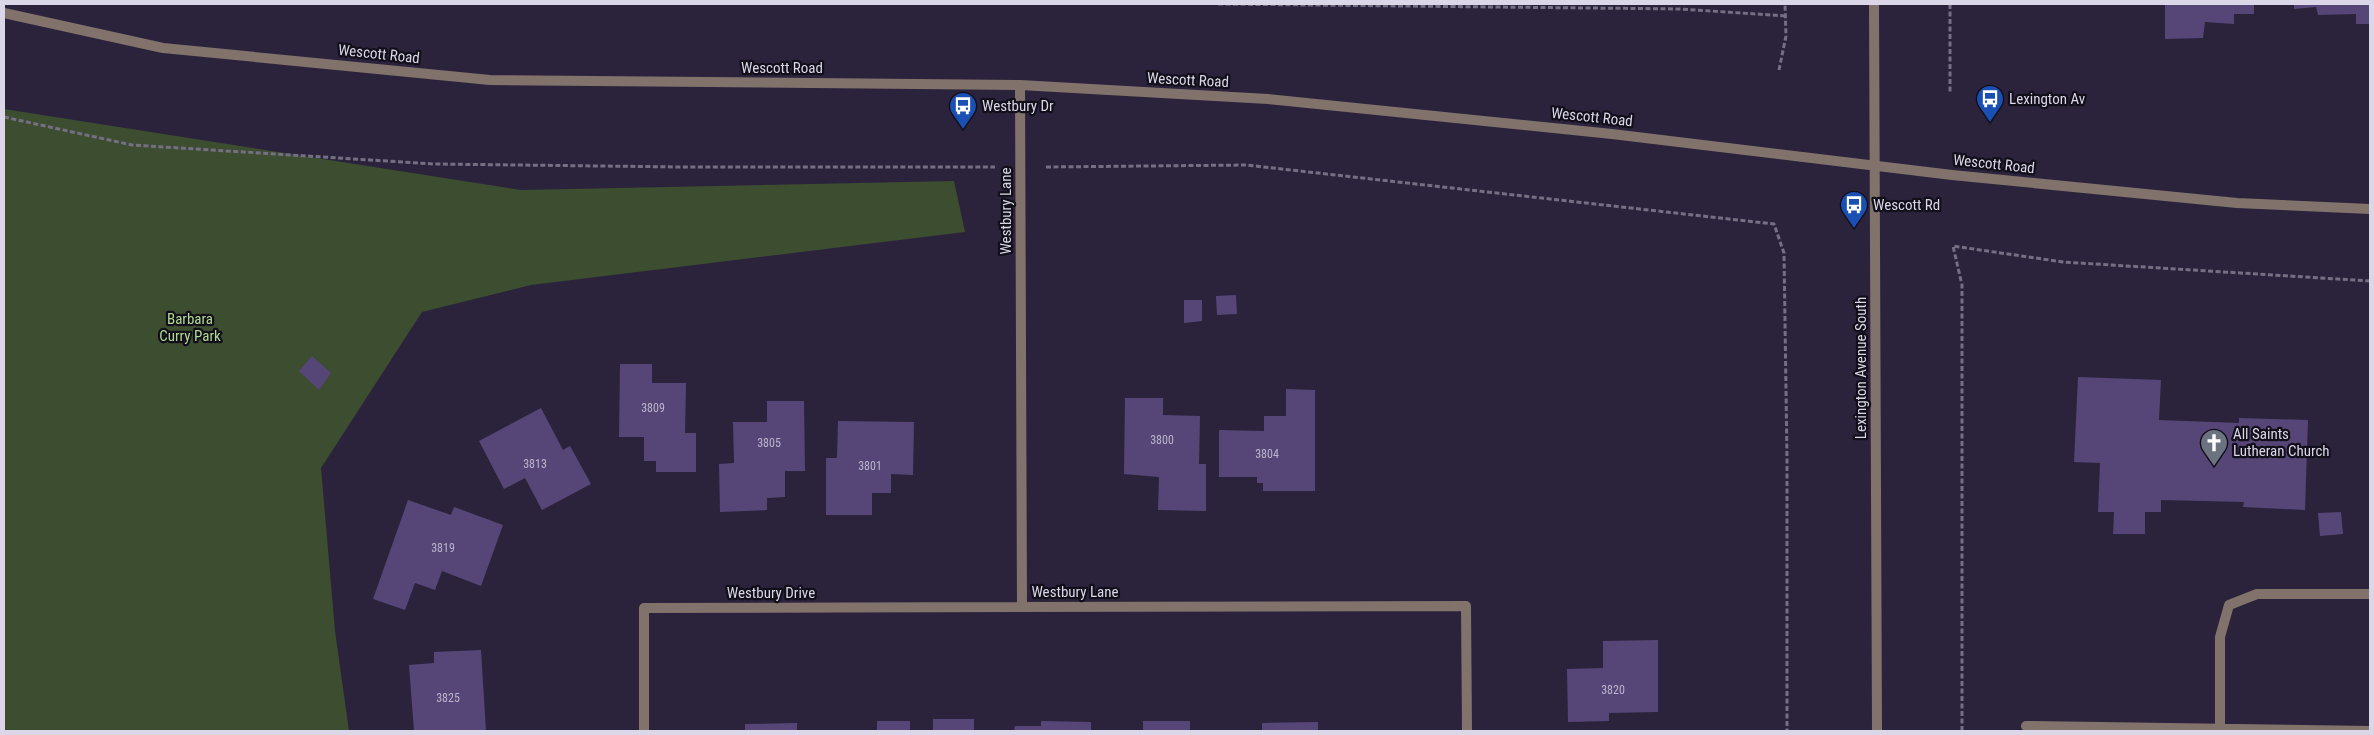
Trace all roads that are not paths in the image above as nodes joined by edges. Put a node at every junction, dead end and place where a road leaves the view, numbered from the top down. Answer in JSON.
{"nodes":[{"id":1,"x":1874,"y":4,"type":"edge"},
{"id":2,"x":4,"y":13,"type":"edge"},
{"id":3,"x":1020,"y":85,"type":"junction"},
{"id":4,"x":1875,"y":167,"type":"junction"},
{"id":5,"x":2370,"y":209,"type":"edge"},
{"id":6,"x":2370,"y":594,"type":"edge"},
{"id":7,"x":1022,"y":607,"type":"junction"},
{"id":8,"x":2026,"y":726,"type":"dead end"},
{"id":9,"x":2220,"y":729,"type":"junction"},
{"id":10,"x":644,"y":731,"type":"edge"},
{"id":11,"x":1466,"y":731,"type":"edge"},
{"id":12,"x":1877,"y":731,"type":"edge"},
{"id":13,"x":2370,"y":731,"type":"edge"}],
"edges":[{"from":1,"to":4,"type":"street","name":"Lexington Avenue South"},
{"from":2,"to":3,"type":"street","name":"Wescott Road"},
{"from":3,"to":4,"type":"street","name":"Wescott Road"},
{"from":3,"to":7,"type":"street","name":"Westbury Lane"},
{"from":4,"to":5,"type":"street","name":"Wescott Road"},
{"from":4,"to":12,"type":"street","name":"Lexington Avenue South"},
{"from":6,"to":9,"type":"street"},
{"from":7,"to":10,"type":"street","name":"Westbury Drive"},
{"from":7,"to":11,"type":"street","name":"Westbury Lane"},
{"from":8,"to":9,"type":"street"},
{"from":9,"to":13,"type":"street"}]}
